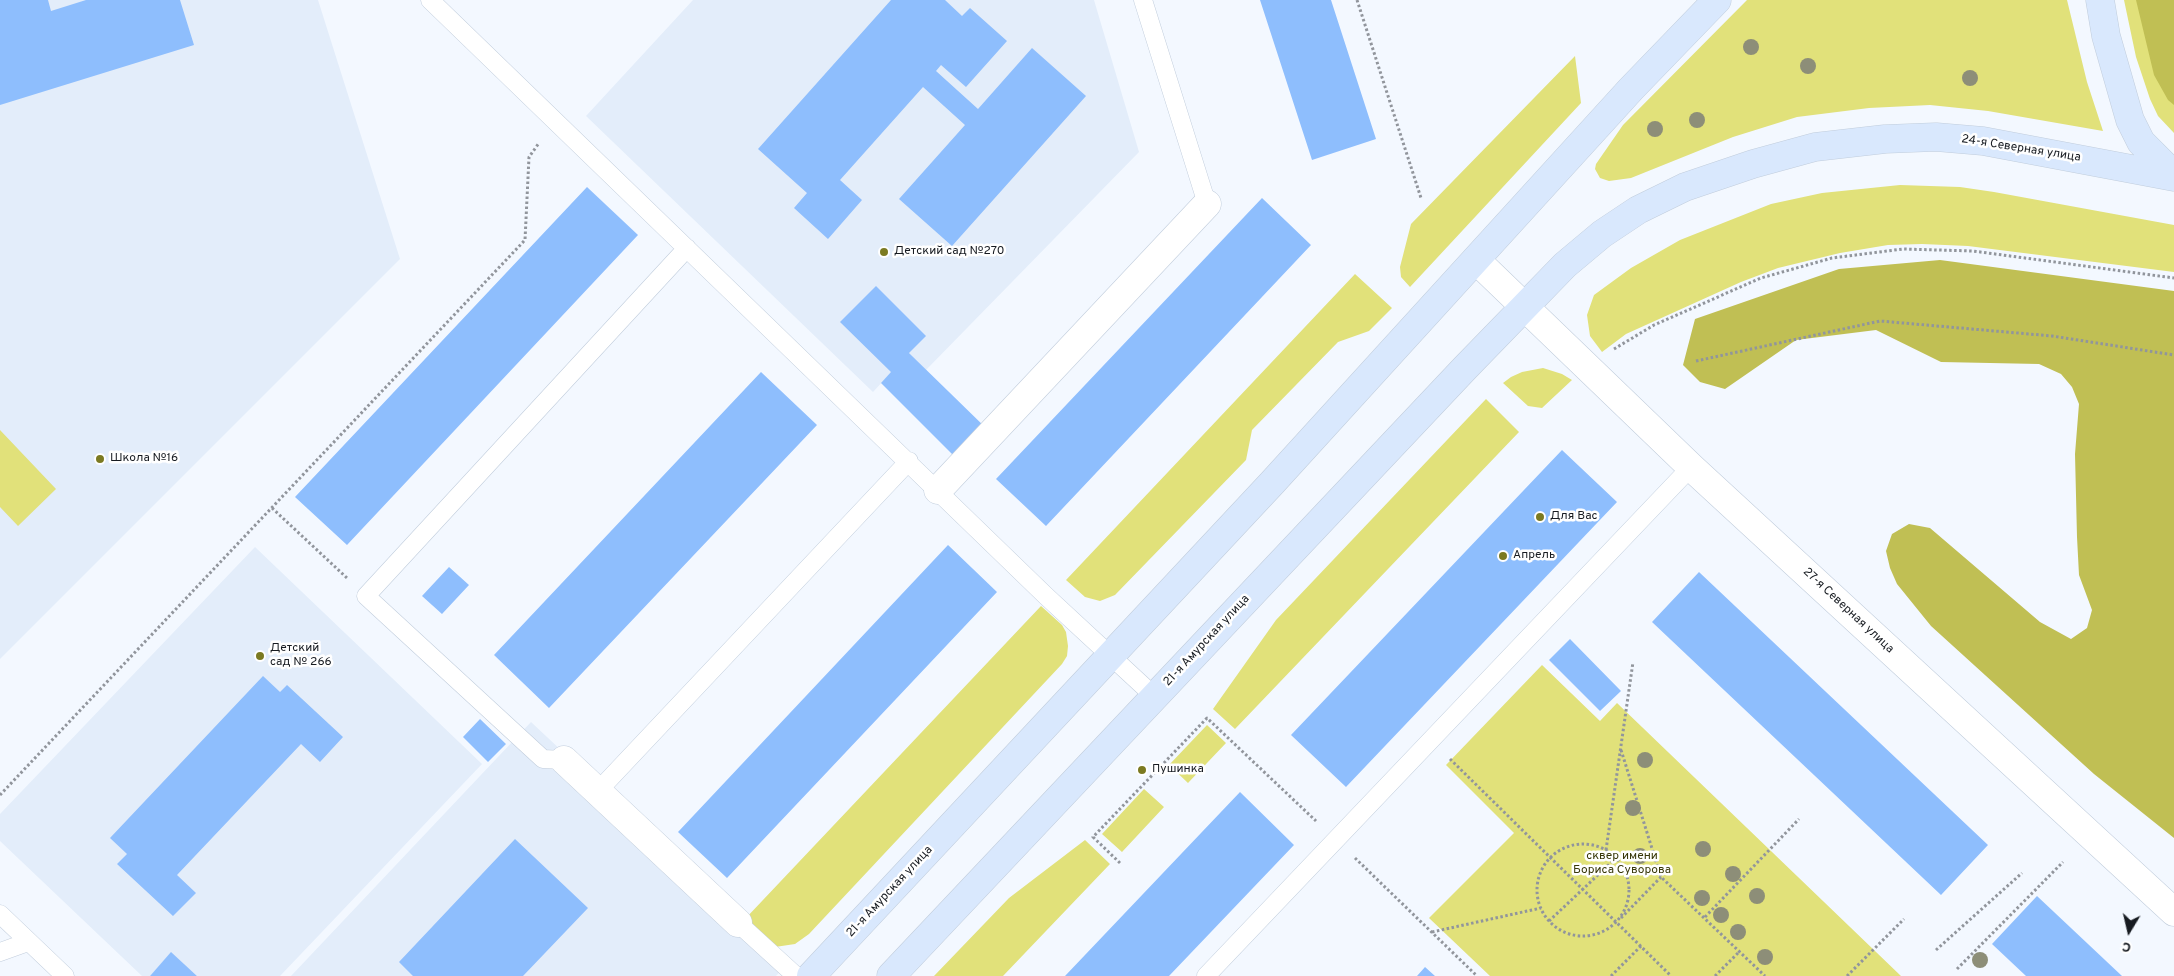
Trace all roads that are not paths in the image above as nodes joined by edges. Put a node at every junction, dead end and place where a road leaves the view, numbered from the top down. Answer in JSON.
{"nodes":[{"id":1,"x":430,"y":0,"type":"edge"},
{"id":2,"x":1143,"y":0,"type":"edge"},
{"id":3,"x":1717,"y":0,"type":"edge"},
{"id":4,"x":2100,"y":0,"type":"edge"},
{"id":5,"x":2174,"y":176,"type":"edge"},
{"id":6,"x":1207,"y":204,"type":"joint"},
{"id":7,"x":687,"y":248,"type":"junction"},
{"id":8,"x":1476,"y":260,"type":"junction"},
{"id":9,"x":1524,"y":307,"type":"junction"},
{"id":10,"x":909,"y":462,"type":"junction"},
{"id":11,"x":1691,"y":467,"type":"junction"},
{"id":12,"x":938,"y":490,"type":"junction"},
{"id":13,"x":1111,"y":656,"type":"junction"},
{"id":14,"x":1154,"y":696,"type":"junction"},
{"id":15,"x":564,"y":760,"type":"joint"},
{"id":16,"x":598,"y":791,"type":"junction"},
{"id":17,"x":2174,"y":912,"type":"edge"},
{"id":18,"x":0,"y":914,"type":"edge"},
{"id":19,"x":738,"y":923,"type":"joint"},
{"id":20,"x":28,"y":942,"type":"junction"},
{"id":21,"x":0,"y":952,"type":"edge"},
{"id":22,"x":65,"y":976,"type":"edge"},
{"id":23,"x":796,"y":976,"type":"edge"},
{"id":24,"x":811,"y":976,"type":"edge"},
{"id":25,"x":891,"y":976,"type":"edge"},
{"id":26,"x":1206,"y":976,"type":"edge"}],
"edges":[{"from":1,"to":7,"type":"lane"},
{"from":2,"to":6,"type":"lane"},
{"from":3,"to":8,"type":"main road","name":"21-я Амурская улица"},
{"from":4,"to":5,"type":"main road"},
{"from":5,"to":9,"type":"main road","name":"24-я Северная улица"},
{"from":6,"to":12,"type":"street"},
{"from":7,"to":10,"type":"lane"},
{"from":7,"to":15,"type":"lane"},
{"from":8,"to":9,"type":"street","name":"27-я Северная улица"},
{"from":8,"to":13,"type":"main road","name":"21-я Амурская улица"},
{"from":9,"to":11,"type":"street","name":"27-я Северная улица"},
{"from":9,"to":14,"type":"main road","name":"21-я Амурская улица"},
{"from":10,"to":12,"type":"lane"},
{"from":10,"to":16,"type":"lane"},
{"from":11,"to":17,"type":"street","name":"27-я Северная улица"},
{"from":11,"to":26,"type":"lane"},
{"from":12,"to":13,"type":"lane"},
{"from":13,"to":14,"type":"lane"},
{"from":13,"to":24,"type":"main road","name":"21-я Амурская улица"},
{"from":14,"to":25,"type":"main road","name":"21-я Амурская улица"},
{"from":15,"to":16,"type":"street"},
{"from":16,"to":19,"type":"street"},
{"from":18,"to":20,"type":"lane"},
{"from":19,"to":23,"type":"lane"},
{"from":20,"to":21,"type":"lane"},
{"from":20,"to":22,"type":"lane"}]}
